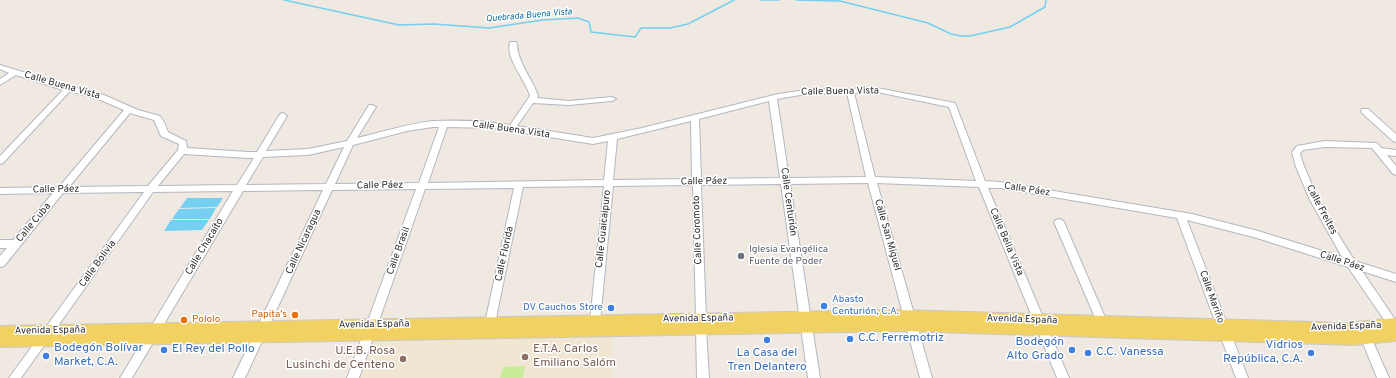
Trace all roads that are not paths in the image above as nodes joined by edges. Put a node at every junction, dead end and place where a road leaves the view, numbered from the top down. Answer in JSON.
{"nodes":[{"id":1,"x":513,"y":44,"type":"dead end"},
{"id":2,"x":0,"y":67,"type":"edge"},
{"id":3,"x":15,"y":72,"type":"junction"},
{"id":4,"x":0,"y":83,"type":"edge"},
{"id":5,"x":68,"y":89,"type":"junction"},
{"id":6,"x":850,"y":91,"type":"junction"},
{"id":7,"x":612,"y":98,"type":"dead end"},
{"id":8,"x":773,"y":98,"type":"junction"},
{"id":9,"x":532,"y":100,"type":"junction"},
{"id":10,"x":952,"y":105,"type":"joint"},
{"id":11,"x":372,"y":107,"type":"dead end"},
{"id":12,"x":129,"y":109,"type":"junction"},
{"id":13,"x":1365,"y":111,"type":"dead end"},
{"id":14,"x":283,"y":116,"type":"dead end"},
{"id":15,"x":695,"y":118,"type":"junction"},
{"id":16,"x":444,"y":124,"type":"junction"},
{"id":17,"x":512,"y":128,"type":"junction"},
{"id":18,"x":613,"y":137,"type":"junction"},
{"id":19,"x":1396,"y":139,"type":"edge"},
{"id":20,"x":350,"y":143,"type":"junction"},
{"id":21,"x":1377,"y":148,"type":"junction"},
{"id":22,"x":182,"y":151,"type":"junction"},
{"id":23,"x":1396,"y":153,"type":"edge"},
{"id":24,"x":260,"y":155,"type":"junction"},
{"id":25,"x":0,"y":161,"type":"edge"},
{"id":26,"x":1396,"y":172,"type":"edge"},
{"id":27,"x":871,"y":180,"type":"junction"},
{"id":28,"x":785,"y":181,"type":"junction"},
{"id":29,"x":697,"y":182,"type":"junction"},
{"id":30,"x":609,"y":184,"type":"junction"},
{"id":31,"x":981,"y":184,"type":"junction"},
{"id":32,"x":519,"y":185,"type":"junction"},
{"id":33,"x":422,"y":186,"type":"junction"},
{"id":34,"x":330,"y":187,"type":"junction"},
{"id":35,"x":240,"y":188,"type":"junction"},
{"id":36,"x":151,"y":189,"type":"junction"},
{"id":37,"x":62,"y":190,"type":"junction"},
{"id":38,"x":0,"y":191,"type":"edge"},
{"id":39,"x":1181,"y":215,"type":"junction"},
{"id":40,"x":1059,"y":222,"type":"dead end"},
{"id":41,"x":0,"y":244,"type":"edge"},
{"id":42,"x":16,"y":244,"type":"junction"},
{"id":43,"x":0,"y":263,"type":"edge"},
{"id":44,"x":1352,"y":265,"type":"junction"},
{"id":45,"x":1396,"y":278,"type":"edge"},
{"id":46,"x":595,"y":321,"type":"junction"},
{"id":47,"x":911,"y":321,"type":"junction"},
{"id":48,"x":806,"y":322,"type":"junction"},
{"id":49,"x":1102,"y":322,"type":"junction"},
{"id":50,"x":490,"y":323,"type":"junction"},
{"id":51,"x":701,"y":324,"type":"junction"},
{"id":52,"x":1041,"y":325,"type":"junction"},
{"id":53,"x":1395,"y":329,"type":"edge"},
{"id":54,"x":371,"y":330,"type":"junction"},
{"id":55,"x":1224,"y":331,"type":"junction"},
{"id":56,"x":0,"y":332,"type":"edge"},
{"id":57,"x":262,"y":332,"type":"junction"},
{"id":58,"x":153,"y":334,"type":"junction"},
{"id":59,"x":46,"y":335,"type":"junction"},
{"id":60,"x":1366,"y":338,"type":"junction"},
{"id":61,"x":0,"y":341,"type":"edge"},
{"id":62,"x":15,"y":378,"type":"edge"},
{"id":63,"x":126,"y":378,"type":"edge"},
{"id":64,"x":239,"y":378,"type":"edge"},
{"id":65,"x":353,"y":378,"type":"edge"},
{"id":66,"x":703,"y":378,"type":"edge"},
{"id":67,"x":814,"y":378,"type":"edge"},
{"id":68,"x":926,"y":378,"type":"edge"},
{"id":69,"x":1063,"y":378,"type":"edge"},
{"id":70,"x":1242,"y":378,"type":"edge"},
{"id":71,"x":1383,"y":378,"type":"edge"}],
"edges":[{"from":1,"to":9,"type":"street"},
{"from":2,"to":3,"type":"street","name":"Calle Buena Vista"},
{"from":3,"to":4,"type":"street"},
{"from":3,"to":5,"type":"street","name":"Calle Buena Vista"},
{"from":5,"to":12,"type":"street","name":"Calle Buena Vista"},
{"from":5,"to":25,"type":"street"},
{"from":6,"to":8,"type":"street","name":"Calle Buena Vista"},
{"from":6,"to":10,"type":"street","name":"Calle Buena Vista"},
{"from":6,"to":27,"type":"street","name":"Calle San Miguel"},
{"from":7,"to":9,"type":"street"},
{"from":8,"to":15,"type":"street","name":"Calle Buena Vista"},
{"from":8,"to":28,"type":"street","name":"Calle Centurión"},
{"from":9,"to":17,"type":"street"},
{"from":10,"to":31,"type":"street","name":"Calle Bella Vista"},
{"from":11,"to":20,"type":"street","name":"Calle Nicaragua"},
{"from":12,"to":22,"type":"street","name":"Calle Buena Vista"},
{"from":12,"to":37,"type":"street","name":"Calle Cuba"},
{"from":13,"to":19,"type":"street"},
{"from":14,"to":24,"type":"street","name":"Calle Chacaíto"},
{"from":15,"to":18,"type":"street","name":"Calle Buena Vista"},
{"from":15,"to":29,"type":"street","name":"Calle Coromoto"},
{"from":16,"to":17,"type":"street","name":"Calle Buena Vista"},
{"from":16,"to":20,"type":"street","name":"Calle Buena Vista"},
{"from":16,"to":33,"type":"street","name":"Calle Brasil"},
{"from":17,"to":18,"type":"street","name":"Calle Buena Vista"},
{"from":18,"to":30,"type":"street","name":"Calle Guaicaipuro"},
{"from":20,"to":24,"type":"street","name":"Calle Buena Vista"},
{"from":20,"to":34,"type":"street","name":"Calle Nicaragua"},
{"from":21,"to":23,"type":"street"},
{"from":21,"to":26,"type":"street"},
{"from":21,"to":44,"type":"street","name":"Calle Freites"},
{"from":22,"to":24,"type":"street","name":"Calle Buena Vista"},
{"from":22,"to":36,"type":"street","name":"Calle Bolivia"},
{"from":24,"to":35,"type":"street","name":"Calle Chacaíto"},
{"from":27,"to":28,"type":"street","name":"Calle Páez"},
{"from":27,"to":31,"type":"street","name":"Calle Páez"},
{"from":27,"to":47,"type":"street","name":"Calle San Miguel"},
{"from":28,"to":29,"type":"street","name":"Calle Páez"},
{"from":28,"to":48,"type":"street","name":"Calle Centurión"},
{"from":29,"to":30,"type":"street","name":"Calle Páez"},
{"from":29,"to":51,"type":"street","name":"Calle Coromoto"},
{"from":30,"to":32,"type":"street","name":"Calle Páez"},
{"from":30,"to":46,"type":"street","name":"Calle Guaicaipuro"},
{"from":31,"to":39,"type":"street","name":"Calle Páez"},
{"from":31,"to":52,"type":"street","name":"Calle Bella Vista"},
{"from":32,"to":33,"type":"street","name":"Calle Páez"},
{"from":32,"to":50,"type":"street","name":"Calle Florida"},
{"from":33,"to":34,"type":"street","name":"Calle Páez"},
{"from":33,"to":54,"type":"street","name":"Calle Brasil"},
{"from":34,"to":35,"type":"street","name":"Calle Páez"},
{"from":34,"to":57,"type":"street","name":"Calle Nicaragua"},
{"from":35,"to":36,"type":"street","name":"Calle Páez"},
{"from":35,"to":58,"type":"street","name":"Calle Chacaíto"},
{"from":36,"to":37,"type":"street","name":"Calle Páez"},
{"from":36,"to":59,"type":"street","name":"Calle Bolivia"},
{"from":37,"to":38,"type":"street","name":"Calle Páez"},
{"from":37,"to":42,"type":"street","name":"Calle Cuba"},
{"from":39,"to":44,"type":"street","name":"Calle Páez"},
{"from":39,"to":55,"type":"street","name":"Calle Mariño"},
{"from":40,"to":49,"type":"street"},
{"from":41,"to":42,"type":"street"},
{"from":42,"to":43,"type":"street","name":"Calle Cuba"},
{"from":44,"to":45,"type":"street","name":"Calle Páez"},
{"from":44,"to":53,"type":"street","name":"Calle Freites"},
{"from":46,"to":50,"type":"main road","name":"Avenida España"},
{"from":46,"to":51,"type":"main road","name":"Avenida España"},
{"from":47,"to":48,"type":"main road","name":"Avenida España"},
{"from":47,"to":52,"type":"main road","name":"Avenida España"},
{"from":47,"to":68,"type":"street","name":"Calle San Miguel"},
{"from":48,"to":51,"type":"main road","name":"Avenida España"},
{"from":48,"to":67,"type":"street","name":"Calle Centurión"},
{"from":49,"to":52,"type":"main road","name":"Avenida España"},
{"from":49,"to":55,"type":"main road","name":"Avenida España"},
{"from":50,"to":54,"type":"main road","name":"Avenida España"},
{"from":51,"to":54,"type":"main road","name":"Avenida España"},
{"from":51,"to":66,"type":"street","name":"Calle Coromoto"},
{"from":52,"to":55,"type":"main road","name":"Avenida España"},
{"from":52,"to":69,"type":"street","name":"Calle Bella Vista"},
{"from":53,"to":55,"type":"main road","name":"Avenida España"},
{"from":53,"to":60,"type":"main road","name":"Avenida España"},
{"from":54,"to":57,"type":"main road","name":"Avenida España"},
{"from":54,"to":65,"type":"street","name":"Calle Brasil"},
{"from":55,"to":60,"type":"main road","name":"Avenida España"},
{"from":55,"to":70,"type":"street","name":"Calle Mariño"},
{"from":56,"to":59,"type":"main road","name":"Avenida España"},
{"from":57,"to":58,"type":"main road","name":"Avenida España"},
{"from":57,"to":64,"type":"street","name":"Calle Nicaragua"},
{"from":58,"to":59,"type":"main road","name":"Avenida España"},
{"from":58,"to":63,"type":"street","name":"Calle Chacaíto"},
{"from":59,"to":61,"type":"main road","name":"Avenida España"},
{"from":59,"to":62,"type":"street","name":"Calle Bolivia"},
{"from":60,"to":71,"type":"street"}]}
